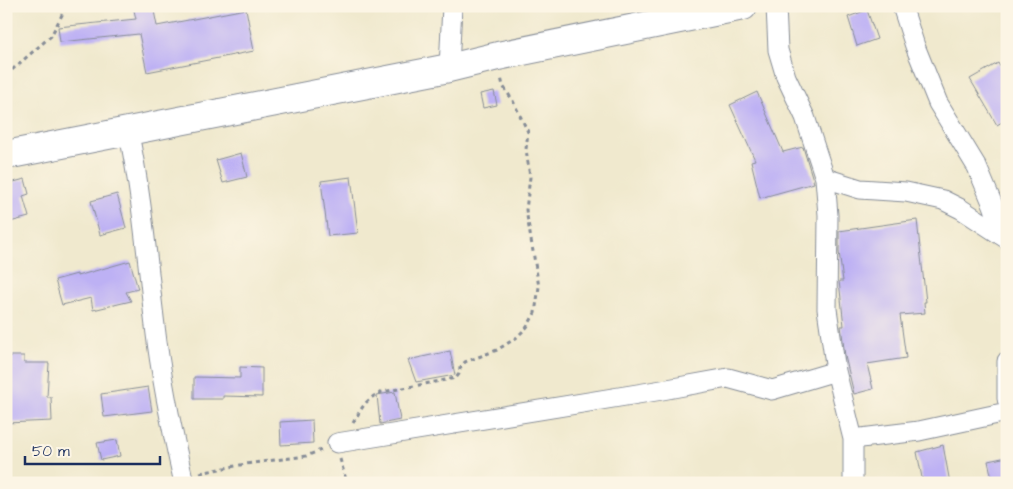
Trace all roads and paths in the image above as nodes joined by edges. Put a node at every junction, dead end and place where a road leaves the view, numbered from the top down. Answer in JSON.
{"nodes":[{"id":1,"x":69,"y":6,"type":"edge"},
{"id":2,"x":452,"y":6,"type":"edge"},
{"id":3,"x":742,"y":6,"type":"edge"},
{"id":4,"x":776,"y":6,"type":"edge"},
{"id":5,"x":902,"y":6,"type":"edge"},
{"id":6,"x":498,"y":56,"type":"junction"},
{"id":7,"x":449,"y":68,"type":"junction"},
{"id":8,"x":6,"y":75,"type":"edge"},
{"id":9,"x":128,"y":130,"type":"junction"},
{"id":10,"x":6,"y":155,"type":"edge"},
{"id":11,"x":825,"y":178,"type":"junction"},
{"id":12,"x":1007,"y":238,"type":"edge"},
{"id":13,"x":1007,"y":360,"type":"edge"},
{"id":14,"x":836,"y":371,"type":"junction"},
{"id":15,"x":1007,"y":399,"type":"edge"},
{"id":16,"x":1007,"y":412,"type":"edge"},
{"id":17,"x":853,"y":439,"type":"junction"},
{"id":18,"x":337,"y":443,"type":"junction"},
{"id":19,"x":183,"y":479,"type":"edge"},
{"id":20,"x":347,"y":483,"type":"edge"},
{"id":21,"x":853,"y":483,"type":"edge"}],
"edges":[{"from":1,"to":8,"type":"path"},
{"from":2,"to":7,"type":"street"},
{"from":3,"to":6,"type":"main road"},
{"from":4,"to":11,"type":"street"},
{"from":5,"to":12,"type":"street"},
{"from":6,"to":7,"type":"main road"},
{"from":6,"to":18,"type":"path"},
{"from":7,"to":9,"type":"main road"},
{"from":9,"to":10,"type":"main road"},
{"from":9,"to":19,"type":"street"},
{"from":11,"to":12,"type":"street"},
{"from":11,"to":14,"type":"street"},
{"from":13,"to":15,"type":"street"},
{"from":14,"to":17,"type":"street"},
{"from":14,"to":18,"type":"street"},
{"from":16,"to":17,"type":"street"},
{"from":17,"to":21,"type":"street"},
{"from":18,"to":19,"type":"path"},
{"from":18,"to":20,"type":"path"}]}
